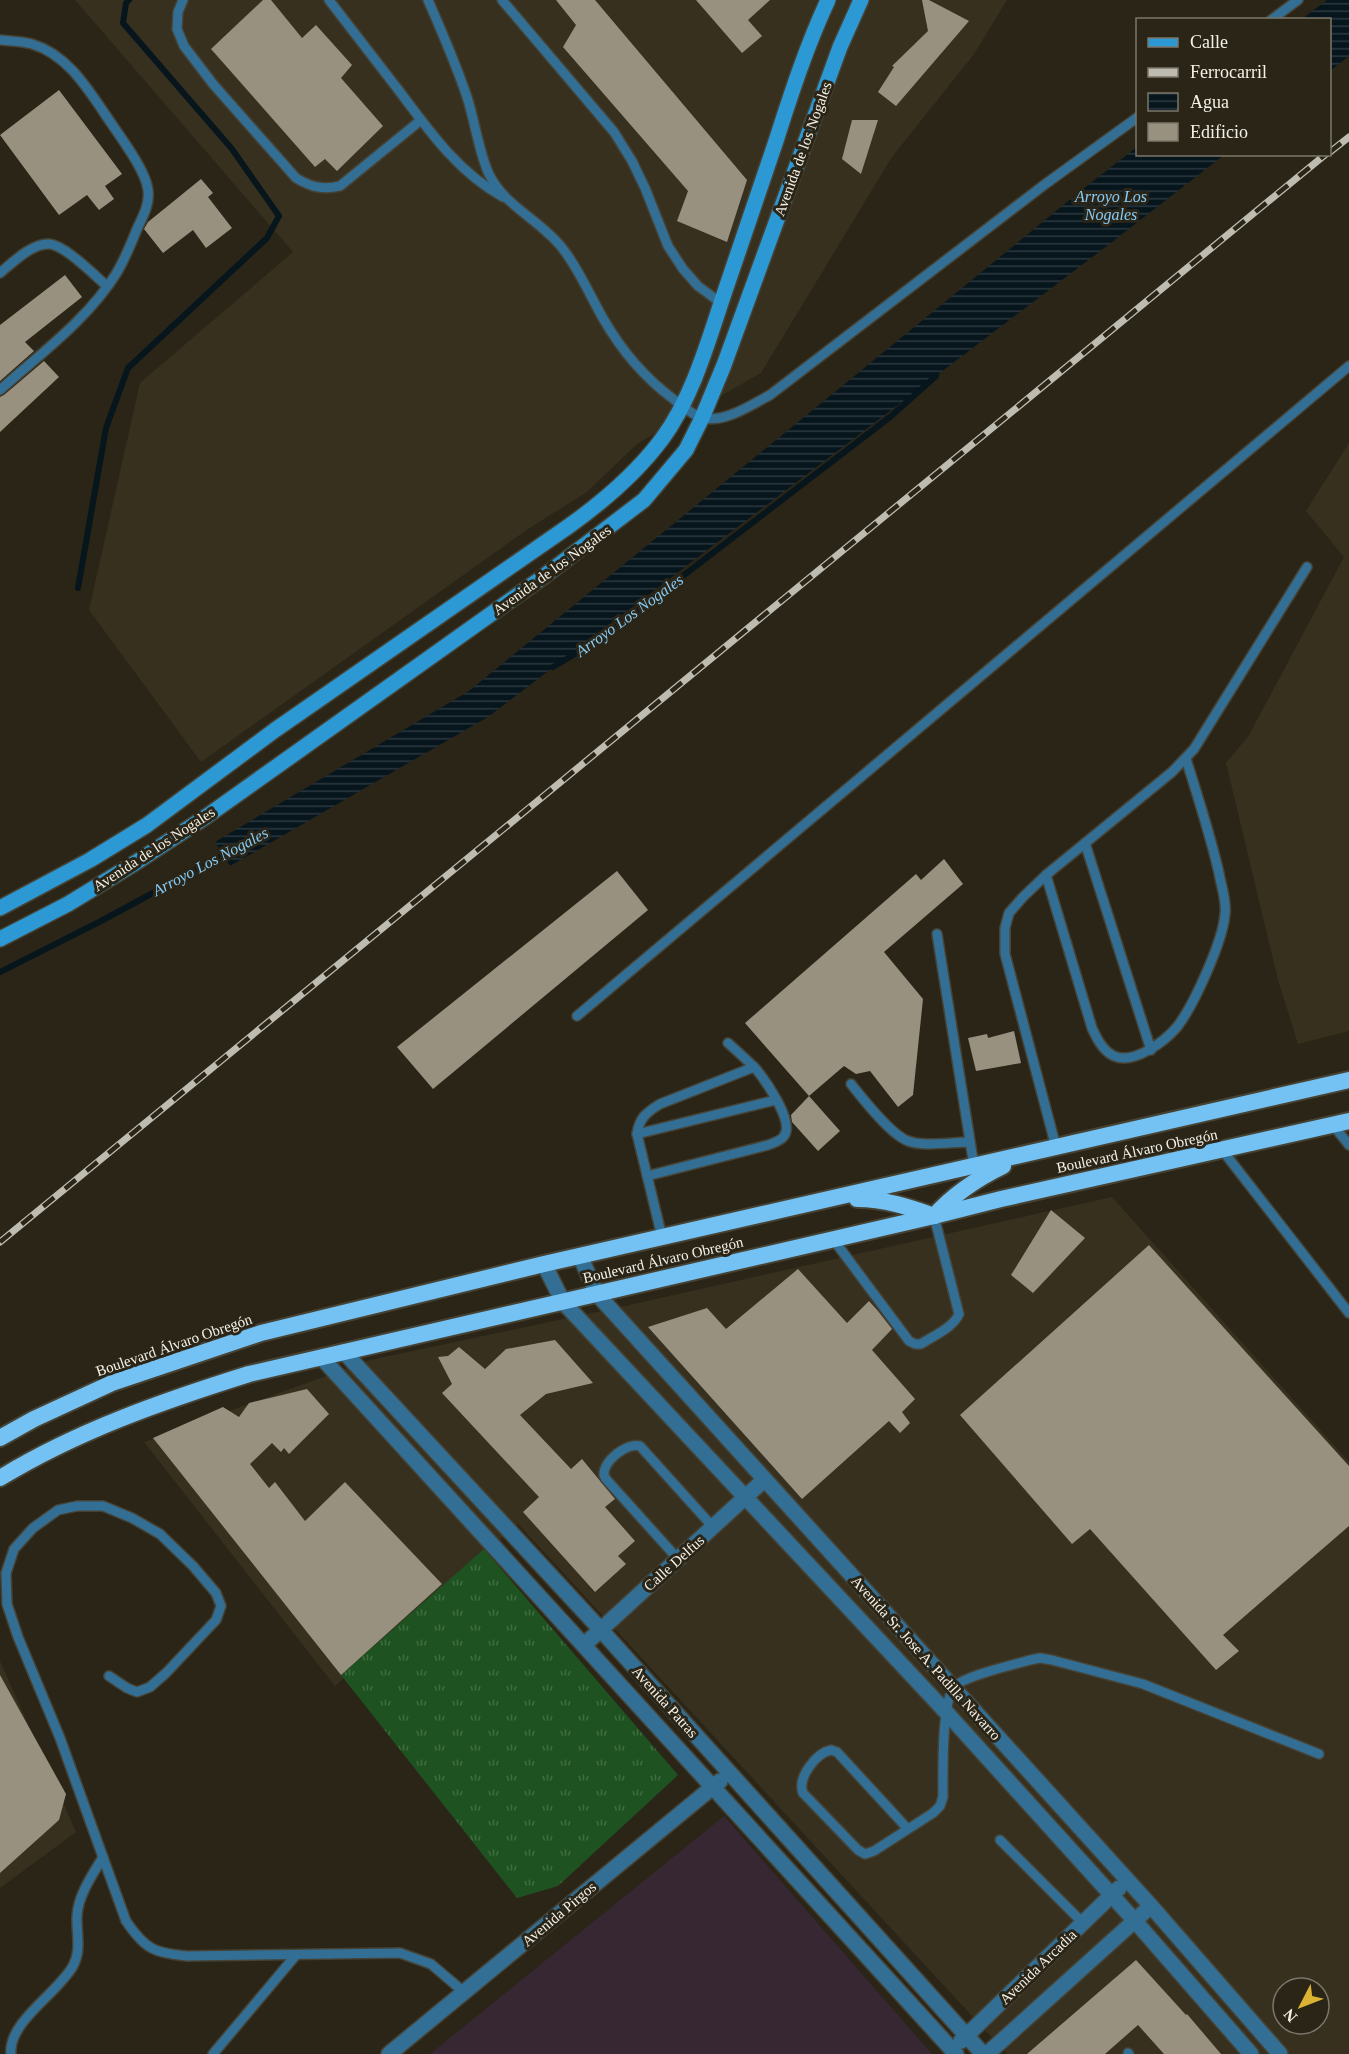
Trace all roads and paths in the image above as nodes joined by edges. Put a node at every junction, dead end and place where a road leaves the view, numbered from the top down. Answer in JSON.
{"nodes":[{"id":1,"x":183,"y":0,"type":"edge"},
{"id":2,"x":329,"y":0,"type":"edge"},
{"id":3,"x":428,"y":0,"type":"edge"},
{"id":4,"x":502,"y":0,"type":"edge"},
{"id":5,"x":828,"y":0,"type":"edge"},
{"id":6,"x":861,"y":0,"type":"edge"},
{"id":7,"x":1298,"y":0,"type":"edge"},
{"id":8,"x":1274,"y":18,"type":"edge"},
{"id":9,"x":0,"y":40,"type":"edge"},
{"id":10,"x":1136,"y":118,"type":"edge"},
{"id":11,"x":422,"y":120,"type":"junction"},
{"id":12,"x":508,"y":200,"type":"junction"},
{"id":13,"x":0,"y":273,"type":"edge"},
{"id":14,"x":107,"y":286,"type":"junction"},
{"id":15,"x":721,"y":303,"type":"junction"},
{"id":16,"x":1349,"y":366,"type":"edge"},
{"id":17,"x":0,"y":390,"type":"edge"},
{"id":18,"x":681,"y":405,"type":"junction"},
{"id":19,"x":702,"y":418,"type":"junction"},
{"id":20,"x":1307,"y":567,"type":"dead end"},
{"id":21,"x":1186,"y":759,"type":"junction"},
{"id":22,"x":1085,"y":843,"type":"junction"},
{"id":23,"x":1046,"y":875,"type":"junction"},
{"id":24,"x":0,"y":907,"type":"edge"},
{"id":25,"x":937,"y":934,"type":"dead end"},
{"id":26,"x":0,"y":939,"type":"edge"},
{"id":27,"x":577,"y":1016,"type":"dead end"},
{"id":28,"x":728,"y":1042,"type":"dead end"},
{"id":29,"x":1151,"y":1050,"type":"junction"},
{"id":30,"x":754,"y":1067,"type":"junction"},
{"id":31,"x":1349,"y":1080,"type":"edge"},
{"id":32,"x":851,"y":1084,"type":"dead end"},
{"id":33,"x":776,"y":1100,"type":"junction"},
{"id":34,"x":1341,"y":1123,"type":"edge"},
{"id":35,"x":637,"y":1134,"type":"junction"},
{"id":36,"x":970,"y":1142,"type":"junction"},
{"id":37,"x":1349,"y":1145,"type":"edge"},
{"id":38,"x":1056,"y":1147,"type":"junction"},
{"id":39,"x":1223,"y":1151,"type":"junction"},
{"id":40,"x":1034,"y":1152,"type":"junction"},
{"id":41,"x":974,"y":1166,"type":"junction"},
{"id":42,"x":647,"y":1176,"type":"junction"},
{"id":43,"x":833,"y":1198,"type":"junction"},
{"id":44,"x":934,"y":1216,"type":"junction"},
{"id":45,"x":662,"y":1237,"type":"junction"},
{"id":46,"x":833,"y":1239,"type":"junction"},
{"id":47,"x":580,"y":1256,"type":"junction"},
{"id":48,"x":544,"y":1264,"type":"junction"},
{"id":49,"x":597,"y":1294,"type":"junction"},
{"id":50,"x":563,"y":1302,"type":"junction"},
{"id":51,"x":1349,"y":1313,"type":"edge"},
{"id":52,"x":344,"y":1352,"type":"junction"},
{"id":53,"x":321,"y":1357,"type":"junction"},
{"id":54,"x":0,"y":1438,"type":"edge"},
{"id":55,"x":0,"y":1478,"type":"edge"},
{"id":56,"x":764,"y":1480,"type":"junction"},
{"id":57,"x":745,"y":1497,"type":"junction"},
{"id":58,"x":713,"y":1527,"type":"junction"},
{"id":59,"x":678,"y":1559,"type":"junction"},
{"id":60,"x":601,"y":1630,"type":"junction"},
{"id":61,"x":584,"y":1646,"type":"junction"},
{"id":62,"x":109,"y":1676,"type":"dead end"},
{"id":63,"x":953,"y":1688,"type":"junction"},
{"id":64,"x":946,"y":1712,"type":"junction"},
{"id":65,"x":1319,"y":1754,"type":"dead end"},
{"id":66,"x":729,"y":1773,"type":"junction"},
{"id":67,"x":713,"y":1787,"type":"junction"},
{"id":68,"x":907,"y":1828,"type":"junction"},
{"id":69,"x":1000,"y":1840,"type":"dead end"},
{"id":70,"x":103,"y":1857,"type":"junction"},
{"id":71,"x":1128,"y":1880,"type":"junction"},
{"id":72,"x":1112,"y":1895,"type":"junction"},
{"id":73,"x":1151,"y":1906,"type":"junction"},
{"id":74,"x":1135,"y":1921,"type":"junction"},
{"id":75,"x":1083,"y":1923,"type":"junction"},
{"id":76,"x":296,"y":1955,"type":"junction"},
{"id":77,"x":465,"y":1993,"type":"junction"},
{"id":78,"x":967,"y":2036,"type":"junction"},
{"id":79,"x":952,"y":2053,"type":"edge"},
{"id":80,"x":11,"y":2054,"type":"edge"},
{"id":81,"x":213,"y":2054,"type":"edge"},
{"id":82,"x":389,"y":2054,"type":"edge"},
{"id":83,"x":985,"y":2054,"type":"edge"},
{"id":84,"x":1251,"y":2054,"type":"edge"},
{"id":85,"x":1280,"y":2054,"type":"edge"}],
"edges":[{"from":1,"to":11,"type":"lane"},
{"from":2,"to":11,"type":"lane"},
{"from":3,"to":12,"type":"lane"},
{"from":4,"to":15,"type":"lane"},
{"from":5,"to":15,"type":"main road","name":"Avenida de los Nogales"},
{"from":6,"to":19,"type":"main road","name":"Avenida de los Nogales"},
{"from":7,"to":8,"type":"lane"},
{"from":9,"to":14,"type":"lane"},
{"from":10,"to":19,"type":"lane"},
{"from":11,"to":12,"type":"lane"},
{"from":12,"to":18,"type":"lane"},
{"from":13,"to":14,"type":"lane"},
{"from":14,"to":17,"type":"lane"},
{"from":15,"to":18,"type":"main road","name":"Avenida de los Nogales"},
{"from":16,"to":27,"type":"lane"},
{"from":18,"to":19,"type":"lane"},
{"from":18,"to":24,"type":"main road","name":"Avenida de los Nogales"},
{"from":19,"to":26,"type":"main road","name":"Avenida de los Nogales"},
{"from":20,"to":21,"type":"lane"},
{"from":21,"to":22,"type":"lane"},
{"from":21,"to":29,"type":"lane"},
{"from":22,"to":23,"type":"lane"},
{"from":22,"to":29,"type":"lane"},
{"from":23,"to":29,"type":"lane"},
{"from":23,"to":38,"type":"lane"},
{"from":25,"to":36,"type":"lane"},
{"from":28,"to":30,"type":"lane"},
{"from":30,"to":33,"type":"lane"},
{"from":30,"to":35,"type":"lane"},
{"from":31,"to":38,"type":"highway","name":"Boulevard Álvaro Obregón"},
{"from":32,"to":36,"type":"lane"},
{"from":33,"to":35,"type":"lane"},
{"from":33,"to":42,"type":"lane"},
{"from":34,"to":37,"type":"lane"},
{"from":34,"to":39,"type":"highway","name":"Boulevard Álvaro Obregón"},
{"from":35,"to":42,"type":"lane"},
{"from":36,"to":41,"type":"lane"},
{"from":38,"to":40,"type":"highway","name":"Boulevard Álvaro Obregón"},
{"from":39,"to":44,"type":"highway","name":"Boulevard Álvaro Obregón"},
{"from":39,"to":51,"type":"lane"},
{"from":40,"to":41,"type":"highway","name":"Boulevard Álvaro Obregón"},
{"from":40,"to":44,"type":"highway"},
{"from":41,"to":43,"type":"highway","name":"Boulevard Álvaro Obregón"},
{"from":42,"to":45,"type":"lane"},
{"from":43,"to":44,"type":"highway"},
{"from":43,"to":45,"type":"highway","name":"Boulevard Álvaro Obregón"},
{"from":44,"to":46,"type":"highway","name":"Boulevard Álvaro Obregón"},
{"from":44,"to":46,"type":"lane"},
{"from":45,"to":47,"type":"highway","name":"Boulevard Álvaro Obregón"},
{"from":46,"to":49,"type":"highway","name":"Boulevard Álvaro Obregón"},
{"from":47,"to":48,"type":"highway","name":"Boulevard Álvaro Obregón"},
{"from":47,"to":49,"type":"street","name":"Avenida Sr. Jose A. Padilla Navarro"},
{"from":48,"to":50,"type":"street","name":"Avenida Sr. Jose A. Padilla Navarro"},
{"from":48,"to":54,"type":"highway","name":"Boulevard Álvaro Obregón"},
{"from":49,"to":50,"type":"highway","name":"Boulevard Álvaro Obregón"},
{"from":49,"to":56,"type":"street","name":"Avenida Sr. Jose A. Padilla Navarro"},
{"from":50,"to":52,"type":"highway","name":"Boulevard Álvaro Obregón"},
{"from":50,"to":57,"type":"street","name":"Avenida Sr. Jose A. Padilla Navarro"},
{"from":52,"to":53,"type":"highway","name":"Boulevard Álvaro Obregón"},
{"from":52,"to":60,"type":"street","name":"Avenida Patras"},
{"from":53,"to":55,"type":"highway","name":"Boulevard Álvaro Obregón"},
{"from":53,"to":61,"type":"street","name":"Avenida Patras"},
{"from":56,"to":57,"type":"street","name":"Calle Delfus"},
{"from":56,"to":63,"type":"street","name":"Avenida Sr. Jose A. Padilla Navarro"},
{"from":57,"to":58,"type":"street","name":"Calle Delfus"},
{"from":57,"to":64,"type":"street","name":"Avenida Sr. Jose A. Padilla Navarro"},
{"from":58,"to":59,"type":"street","name":"Calle Delfus"},
{"from":58,"to":59,"type":"lane"},
{"from":59,"to":60,"type":"street","name":"Calle Delfus"},
{"from":60,"to":61,"type":"street","name":"Calle Delfus"},
{"from":60,"to":66,"type":"street","name":"Avenida Patras"},
{"from":61,"to":67,"type":"street","name":"Avenida Patras"},
{"from":62,"to":70,"type":"lane"},
{"from":63,"to":64,"type":"lane"},
{"from":63,"to":65,"type":"lane"},
{"from":63,"to":71,"type":"street","name":"Avenida Sr. Jose A. Padilla Navarro"},
{"from":64,"to":68,"type":"lane"},
{"from":64,"to":72,"type":"street","name":"Avenida Sr. Jose A. Padilla Navarro"},
{"from":66,"to":67,"type":"street","name":"Avenida Pirgos"},
{"from":66,"to":78,"type":"street","name":"Avenida Patras"},
{"from":67,"to":77,"type":"street","name":"Avenida Pirgos"},
{"from":67,"to":79,"type":"street","name":"Avenida Patras"},
{"from":68,"to":68,"type":"lane"},
{"from":69,"to":75,"type":"lane"},
{"from":70,"to":76,"type":"lane"},
{"from":70,"to":80,"type":"lane"},
{"from":71,"to":72,"type":"street","name":"Avenida Arcadia"},
{"from":71,"to":73,"type":"street","name":"Avenida Sr. Jose A. Padilla Navarro"},
{"from":72,"to":74,"type":"street","name":"Avenida Sr. Jose A. Padilla Navarro"},
{"from":72,"to":75,"type":"street","name":"Avenida Arcadia"},
{"from":73,"to":74,"type":"street","name":"Avenida Arcadia"},
{"from":73,"to":85,"type":"street","name":"Avenida Sr. Jose A. Padilla Navarro"},
{"from":74,"to":83,"type":"street","name":"Avenida Arcadia"},
{"from":74,"to":84,"type":"street","name":"Avenida Sr. Jose A. Padilla Navarro"},
{"from":75,"to":78,"type":"street","name":"Avenida Arcadia"},
{"from":76,"to":77,"type":"lane"},
{"from":76,"to":81,"type":"lane"},
{"from":77,"to":82,"type":"street","name":"Avenida Pirgos"},
{"from":78,"to":79,"type":"street","name":"Avenida Arcadia"},
{"from":78,"to":83,"type":"street","name":"Avenida Patras"}]}
